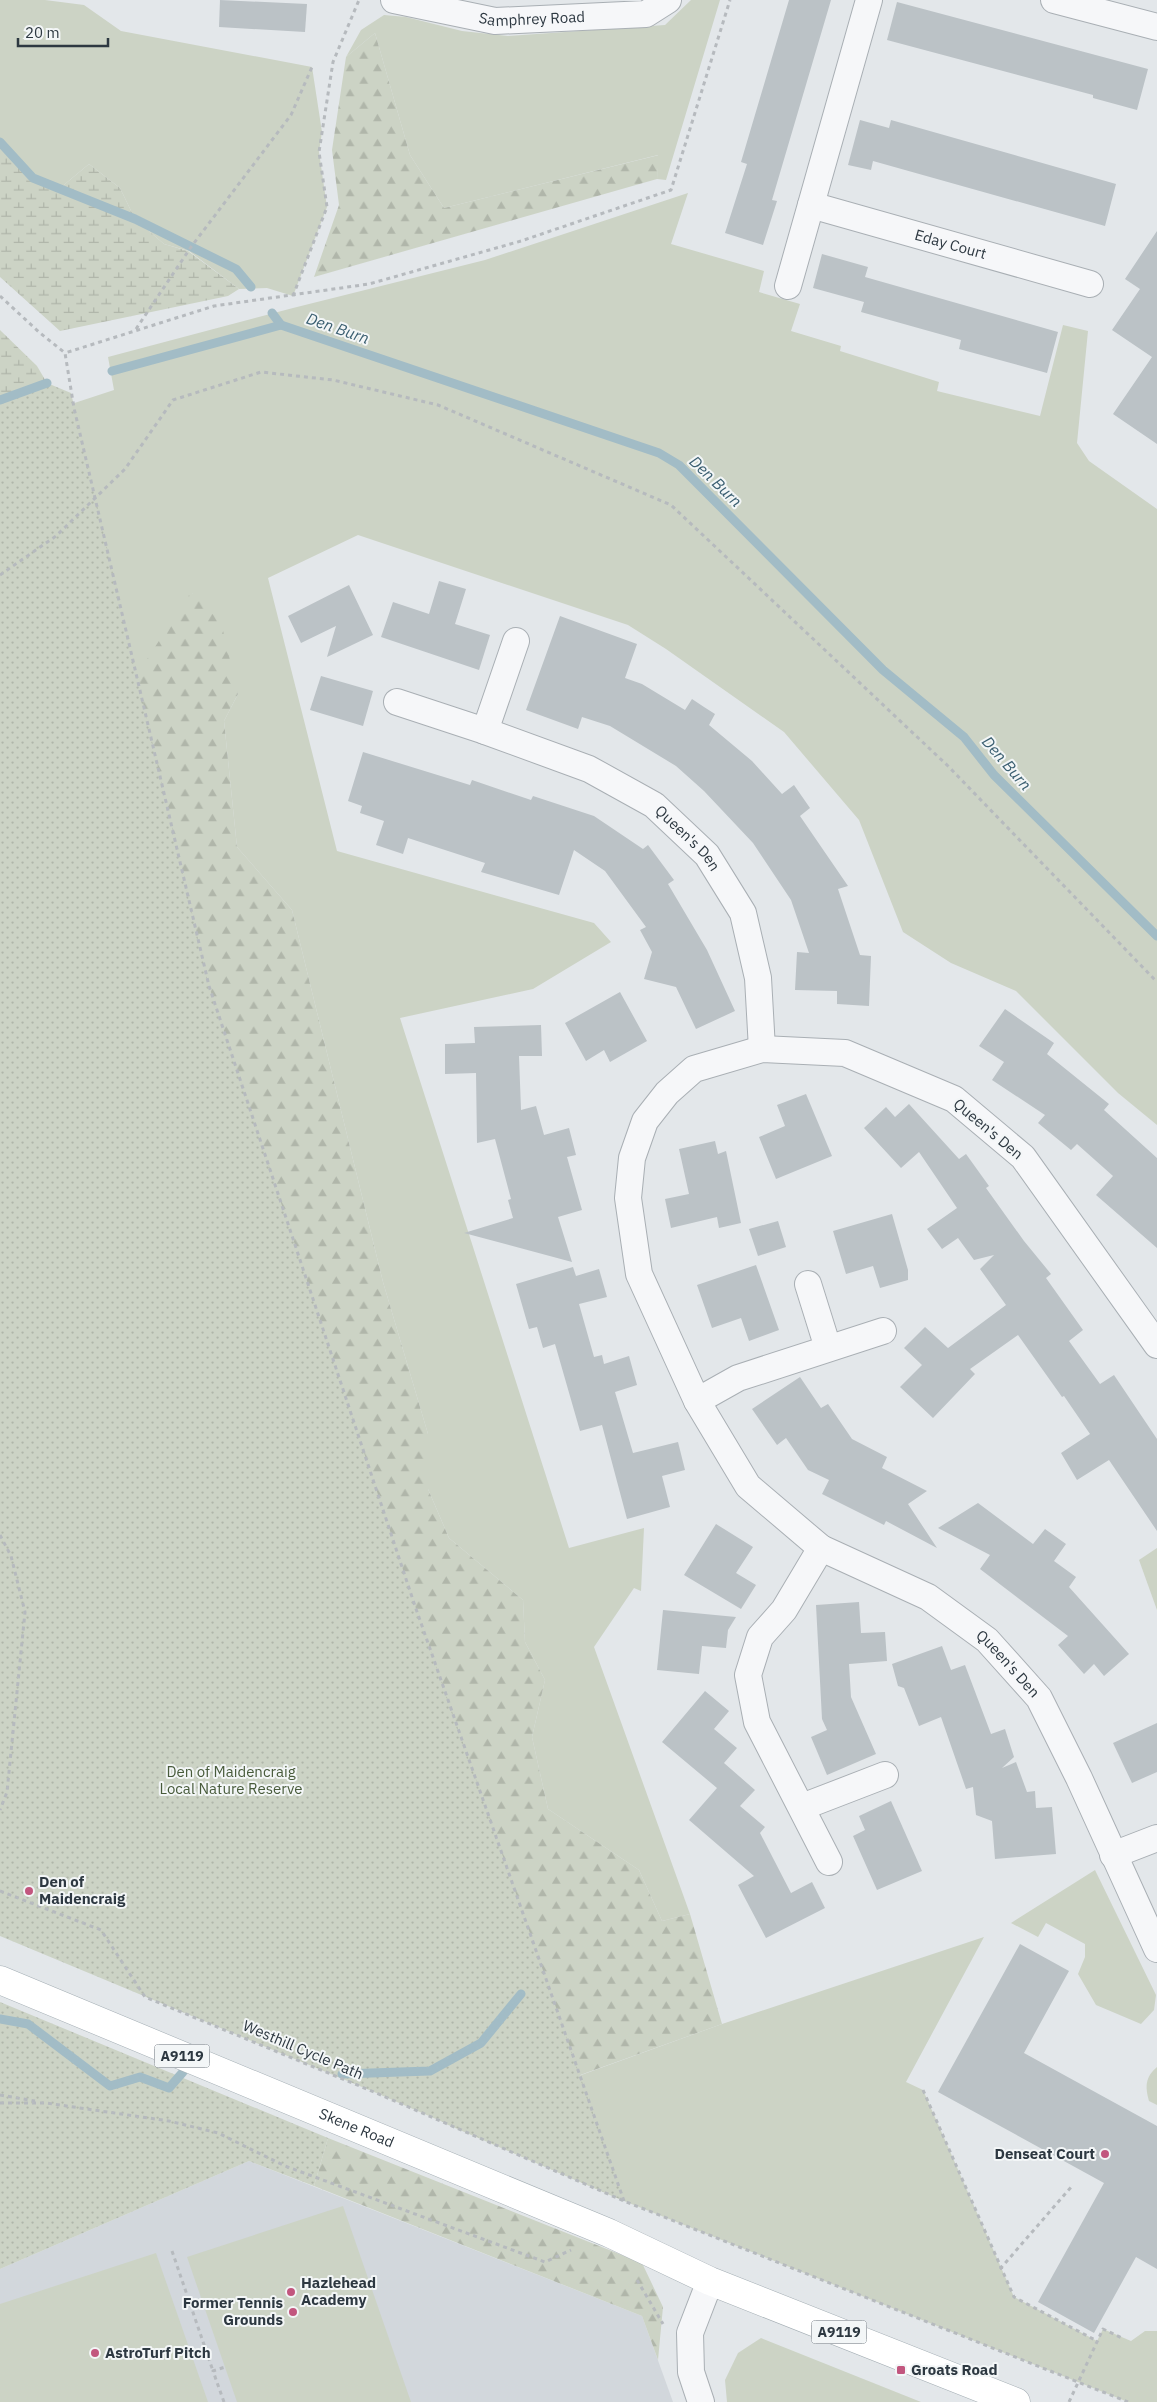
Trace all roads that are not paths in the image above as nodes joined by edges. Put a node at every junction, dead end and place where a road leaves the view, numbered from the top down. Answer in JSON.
{"nodes":[{"id":1,"x":394,"y":0,"type":"edge"},
{"id":2,"x":668,"y":0,"type":"edge"},
{"id":3,"x":869,"y":0,"type":"edge"},
{"id":4,"x":1054,"y":0,"type":"edge"},
{"id":5,"x":1157,"y":27,"type":"edge"},
{"id":6,"x":811,"y":206,"type":"junction"},
{"id":7,"x":1090,"y":284,"type":"dead end"},
{"id":8,"x":788,"y":286,"type":"dead end"},
{"id":9,"x":516,"y":640,"type":"dead end"},
{"id":10,"x":397,"y":702,"type":"dead end"},
{"id":11,"x":485,"y":731,"type":"junction"},
{"id":12,"x":762,"y":1049,"type":"junction"},
{"id":13,"x":808,"y":1284,"type":"dead end"},
{"id":14,"x":883,"y":1331,"type":"dead end"},
{"id":15,"x":1157,"y":1345,"type":"edge"},
{"id":16,"x":828,"y":1348,"type":"junction"},
{"id":17,"x":697,"y":1401,"type":"junction"},
{"id":18,"x":821,"y":1548,"type":"junction"},
{"id":19,"x":886,"y":1775,"type":"dead end"},
{"id":20,"x":802,"y":1807,"type":"junction"},
{"id":21,"x":1157,"y":1838,"type":"edge"},
{"id":22,"x":1113,"y":1855,"type":"junction"},
{"id":23,"x":829,"y":1862,"type":"dead end"},
{"id":24,"x":1157,"y":1949,"type":"edge"},
{"id":25,"x":0,"y":1980,"type":"edge"},
{"id":26,"x":710,"y":2281,"type":"junction"},
{"id":27,"x":701,"y":2402,"type":"edge"},
{"id":28,"x":1016,"y":2402,"type":"edge"}],
"edges":[{"from":1,"to":2,"type":"street","name":"Samphrey Road"},
{"from":3,"to":6,"type":"street"},
{"from":4,"to":5,"type":"street"},
{"from":6,"to":7,"type":"street","name":"Eday Court"},
{"from":6,"to":8,"type":"street"},
{"from":9,"to":11,"type":"street"},
{"from":10,"to":11,"type":"street","name":"Queen's Den"},
{"from":11,"to":12,"type":"street","name":"Queen's Den"},
{"from":12,"to":15,"type":"street","name":"Queen's Den"},
{"from":12,"to":17,"type":"street","name":"Queen's Den"},
{"from":13,"to":16,"type":"street"},
{"from":14,"to":16,"type":"street"},
{"from":16,"to":17,"type":"street"},
{"from":17,"to":18,"type":"street","name":"Queen's Den"},
{"from":18,"to":20,"type":"street"},
{"from":18,"to":22,"type":"street","name":"Queen's Den"},
{"from":19,"to":20,"type":"street"},
{"from":20,"to":23,"type":"street"},
{"from":21,"to":22,"type":"street"},
{"from":22,"to":24,"type":"street","name":"Queen's Den"},
{"from":25,"to":26,"type":"main road","name":"Skene Road","number":"A9119"},
{"from":26,"to":27,"type":"street"},
{"from":26,"to":28,"type":"main road","number":"A9119"}]}
